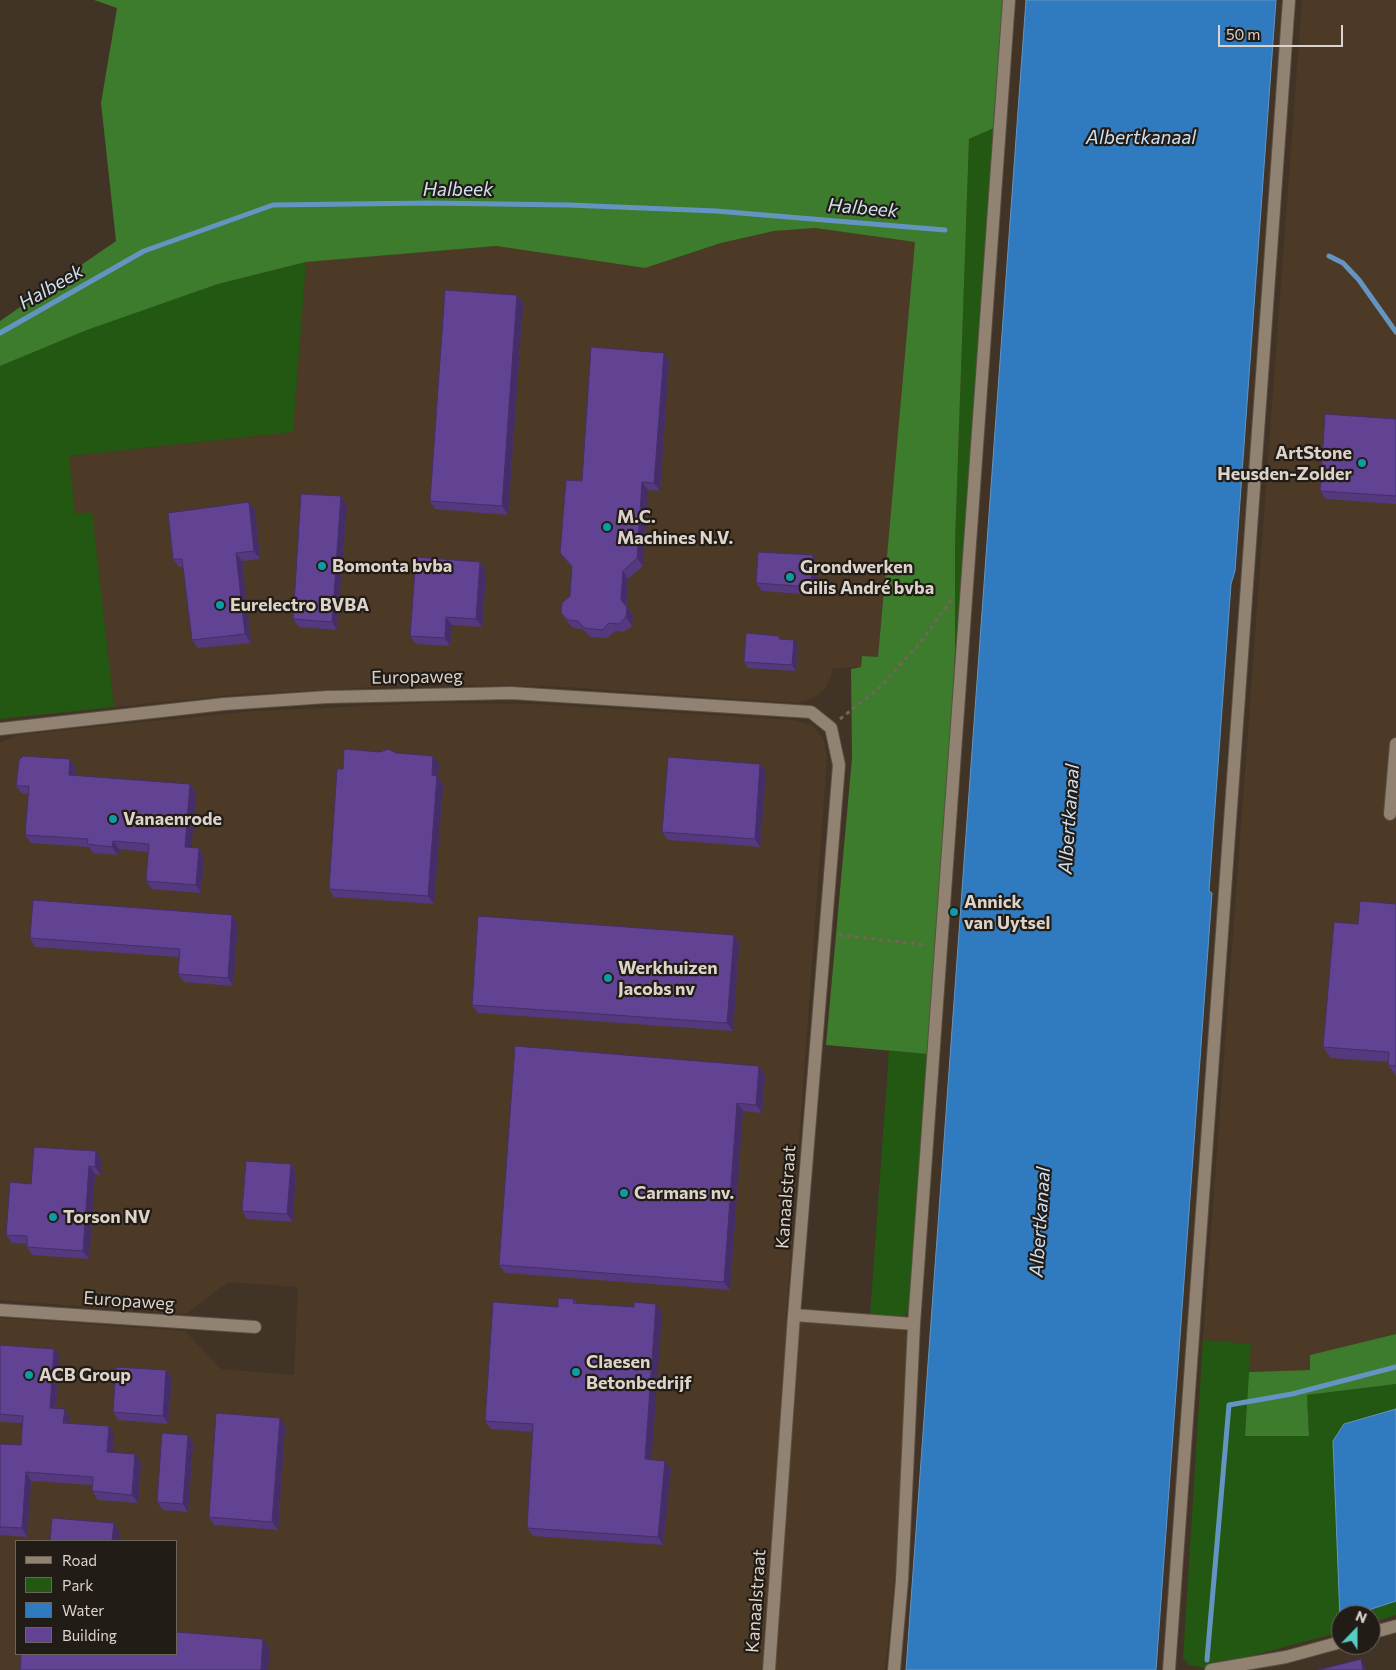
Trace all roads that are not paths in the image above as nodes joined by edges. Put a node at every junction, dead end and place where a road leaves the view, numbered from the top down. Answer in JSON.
{"nodes":[{"id":1,"x":1009,"y":0,"type":"edge"},
{"id":2,"x":1289,"y":0,"type":"edge"},
{"id":3,"x":831,"y":728,"type":"joint"},
{"id":4,"x":0,"y":729,"type":"edge"},
{"id":5,"x":1396,"y":744,"type":"edge"},
{"id":6,"x":1390,"y":814,"type":"dead end"},
{"id":7,"x":0,"y":1310,"type":"edge"},
{"id":8,"x":794,"y":1315,"type":"junction"},
{"id":9,"x":914,"y":1324,"type":"junction"},
{"id":10,"x":256,"y":1328,"type":"dead end"},
{"id":11,"x":1396,"y":1626,"type":"edge"},
{"id":12,"x":1381,"y":1630,"type":"edge"},
{"id":13,"x":1331,"y":1645,"type":"edge"},
{"id":14,"x":769,"y":1670,"type":"edge"},
{"id":15,"x":894,"y":1670,"type":"edge"},
{"id":16,"x":1169,"y":1670,"type":"edge"},
{"id":17,"x":1211,"y":1670,"type":"edge"}],
"edges":[{"from":1,"to":9,"type":"street"},
{"from":2,"to":16,"type":"street"},
{"from":3,"to":4,"type":"street","name":"Europaweg"},
{"from":3,"to":8,"type":"street","name":"Kanaalstraat"},
{"from":5,"to":6,"type":"street"},
{"from":7,"to":10,"type":"street","name":"Europaweg"},
{"from":8,"to":9,"type":"street"},
{"from":8,"to":14,"type":"street","name":"Kanaalstraat"},
{"from":9,"to":15,"type":"street"},
{"from":11,"to":12,"type":"street"},
{"from":13,"to":17,"type":"street"}]}
